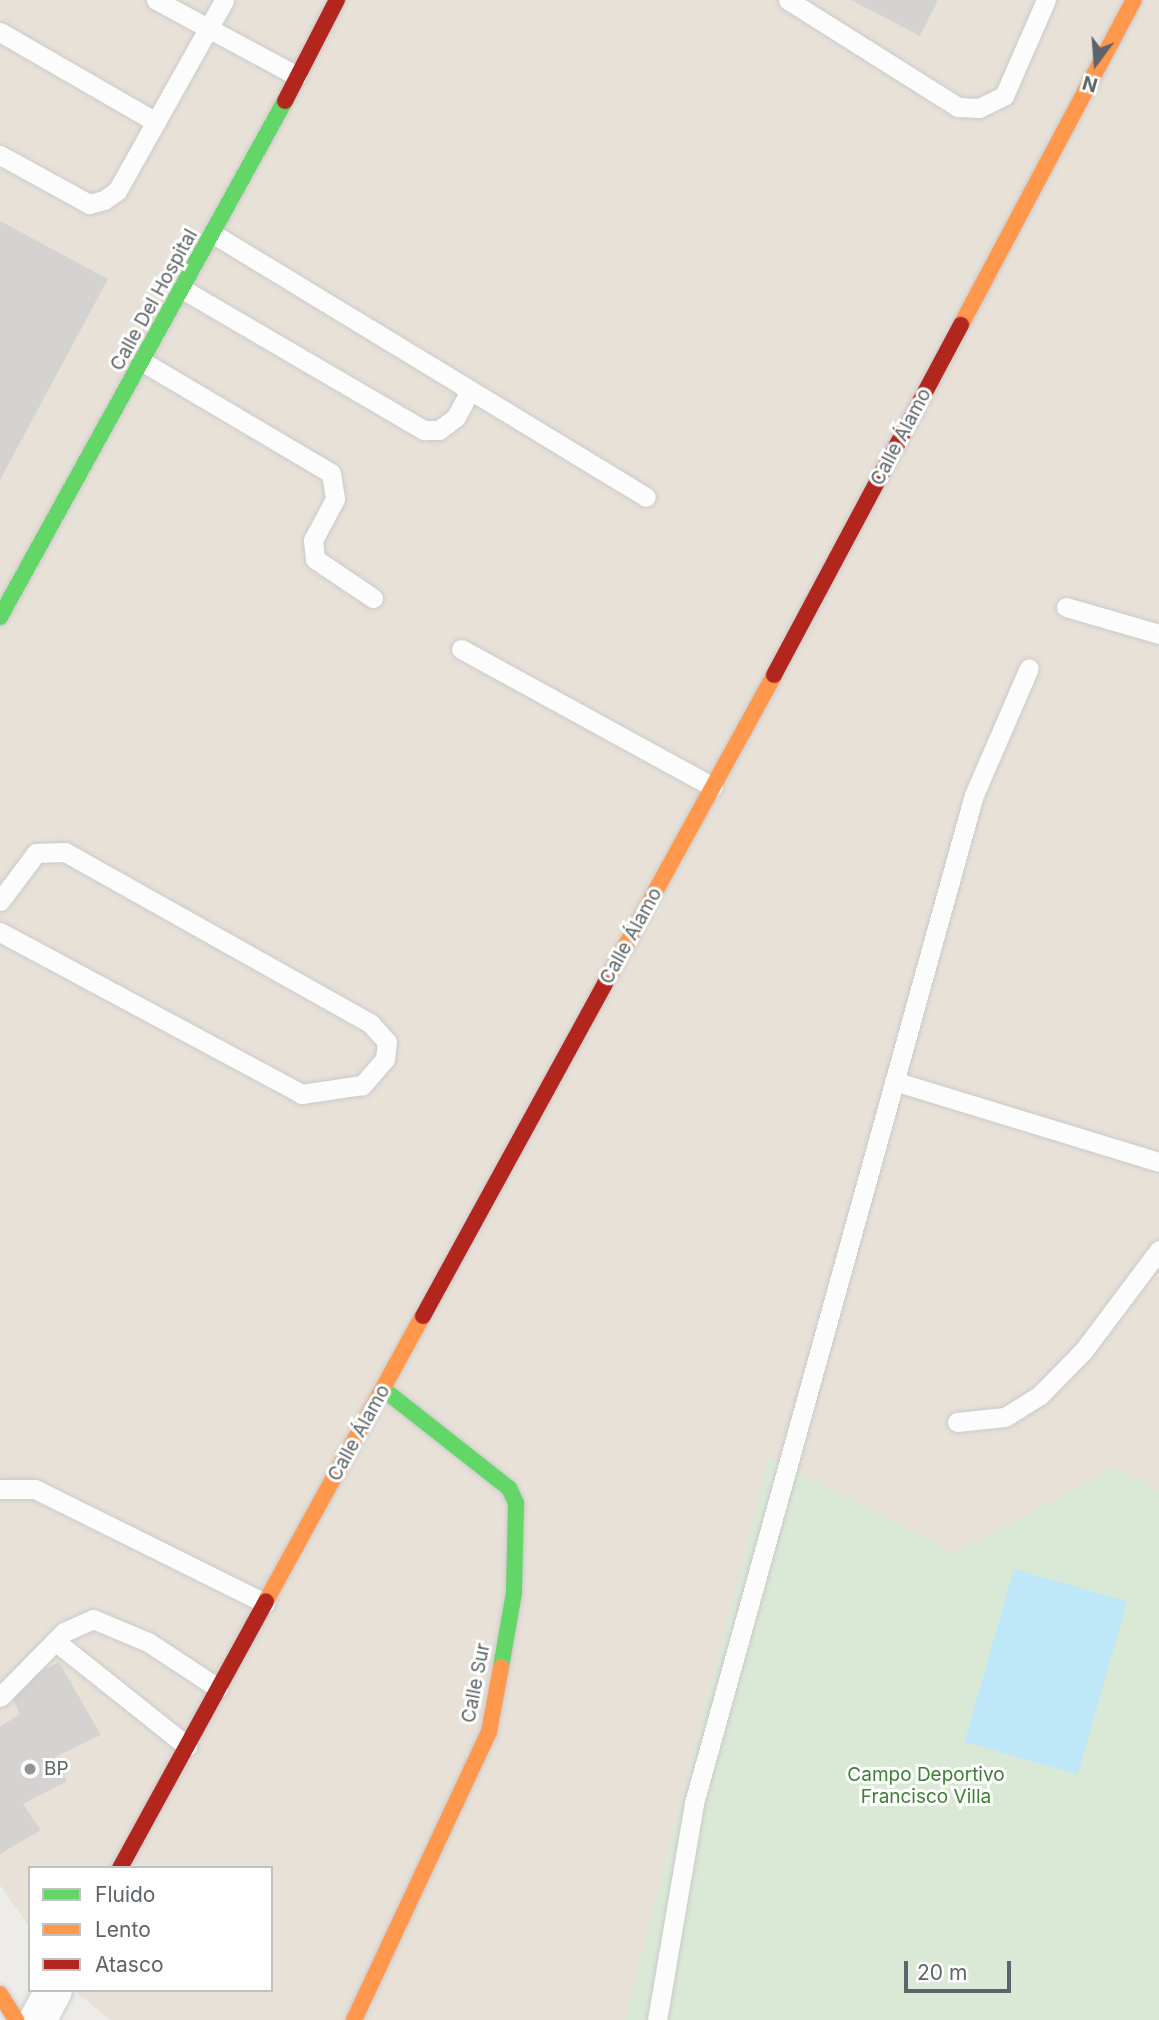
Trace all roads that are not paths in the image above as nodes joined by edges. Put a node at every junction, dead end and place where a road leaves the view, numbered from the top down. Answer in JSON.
{"nodes":[{"id":1,"x":156,"y":0,"type":"edge"},
{"id":2,"x":224,"y":0,"type":"edge"},
{"id":3,"x":337,"y":0,"type":"edge"},
{"id":4,"x":788,"y":0,"type":"edge"},
{"id":5,"x":1046,"y":0,"type":"edge"},
{"id":6,"x":1134,"y":0,"type":"edge"},
{"id":7,"x":209,"y":28,"type":"junction"},
{"id":8,"x":0,"y":32,"type":"edge"},
{"id":9,"x":297,"y":76,"type":"junction"},
{"id":10,"x":156,"y":122,"type":"junction"},
{"id":11,"x":0,"y":155,"type":"edge"},
{"id":12,"x":215,"y":235,"type":"junction"},
{"id":13,"x":184,"y":290,"type":"junction"},
{"id":14,"x":144,"y":362,"type":"junction"},
{"id":15,"x":470,"y":391,"type":"junction"},
{"id":16,"x":646,"y":497,"type":"dead end"},
{"id":17,"x":373,"y":598,"type":"dead end"},
{"id":18,"x":1066,"y":607,"type":"dead end"},
{"id":19,"x":0,"y":617,"type":"edge"},
{"id":20,"x":1159,"y":634,"type":"edge"},
{"id":21,"x":461,"y":649,"type":"dead end"},
{"id":22,"x":1028,"y":668,"type":"dead end"},
{"id":23,"x":713,"y":787,"type":"junction"},
{"id":24,"x":0,"y":901,"type":"edge"},
{"id":25,"x":0,"y":932,"type":"edge"},
{"id":26,"x":894,"y":1081,"type":"junction"},
{"id":27,"x":1159,"y":1162,"type":"edge"},
{"id":28,"x":1159,"y":1250,"type":"edge"},
{"id":29,"x":383,"y":1389,"type":"junction"},
{"id":30,"x":957,"y":1423,"type":"dead end"},
{"id":31,"x":0,"y":1489,"type":"edge"},
{"id":32,"x":265,"y":1603,"type":"junction"},
{"id":33,"x":55,"y":1641,"type":"junction"},
{"id":34,"x":218,"y":1688,"type":"junction"},
{"id":35,"x":0,"y":1697,"type":"edge"},
{"id":36,"x":187,"y":1746,"type":"junction"},
{"id":37,"x":121,"y":1866,"type":"edge"},
{"id":38,"x":52,"y":1992,"type":"edge"},
{"id":39,"x":0,"y":1994,"type":"edge"},
{"id":40,"x":16,"y":2020,"type":"edge"},
{"id":41,"x":37,"y":2020,"type":"edge"},
{"id":42,"x":354,"y":2020,"type":"edge"},
{"id":43,"x":657,"y":2020,"type":"edge"}],
"edges":[{"from":1,"to":7,"type":"lane"},
{"from":2,"to":7,"type":"lane"},
{"from":3,"to":9,"type":"street","name":"Calle Del Hospital"},
{"from":4,"to":5,"type":"lane"},
{"from":6,"to":23,"type":"street","name":"Calle Álamo"},
{"from":7,"to":9,"type":"lane"},
{"from":7,"to":10,"type":"lane"},
{"from":8,"to":10,"type":"lane"},
{"from":9,"to":12,"type":"street","name":"Calle Del Hospital"},
{"from":10,"to":11,"type":"lane"},
{"from":12,"to":13,"type":"street","name":"Calle Del Hospital"},
{"from":12,"to":15,"type":"lane"},
{"from":13,"to":14,"type":"street","name":"Calle Del Hospital"},
{"from":13,"to":15,"type":"lane"},
{"from":14,"to":17,"type":"lane"},
{"from":14,"to":19,"type":"street","name":"Calle Del Hospital"},
{"from":15,"to":16,"type":"lane"},
{"from":18,"to":20,"type":"lane"},
{"from":21,"to":23,"type":"lane"},
{"from":22,"to":26,"type":"lane"},
{"from":23,"to":29,"type":"street","name":"Calle Álamo"},
{"from":24,"to":25,"type":"lane"},
{"from":26,"to":27,"type":"lane"},
{"from":26,"to":43,"type":"lane"},
{"from":28,"to":30,"type":"lane"},
{"from":29,"to":32,"type":"street","name":"Calle Álamo"},
{"from":29,"to":42,"type":"street","name":"Calle Sur"},
{"from":31,"to":32,"type":"lane"},
{"from":32,"to":34,"type":"street","name":"Calle Álamo"},
{"from":33,"to":34,"type":"lane"},
{"from":33,"to":35,"type":"lane"},
{"from":33,"to":36,"type":"lane"},
{"from":34,"to":36,"type":"street","name":"Calle Álamo"},
{"from":36,"to":37,"type":"street","name":"Calle Álamo"},
{"from":38,"to":41,"type":"street"},
{"from":39,"to":40,"type":"street"}]}
